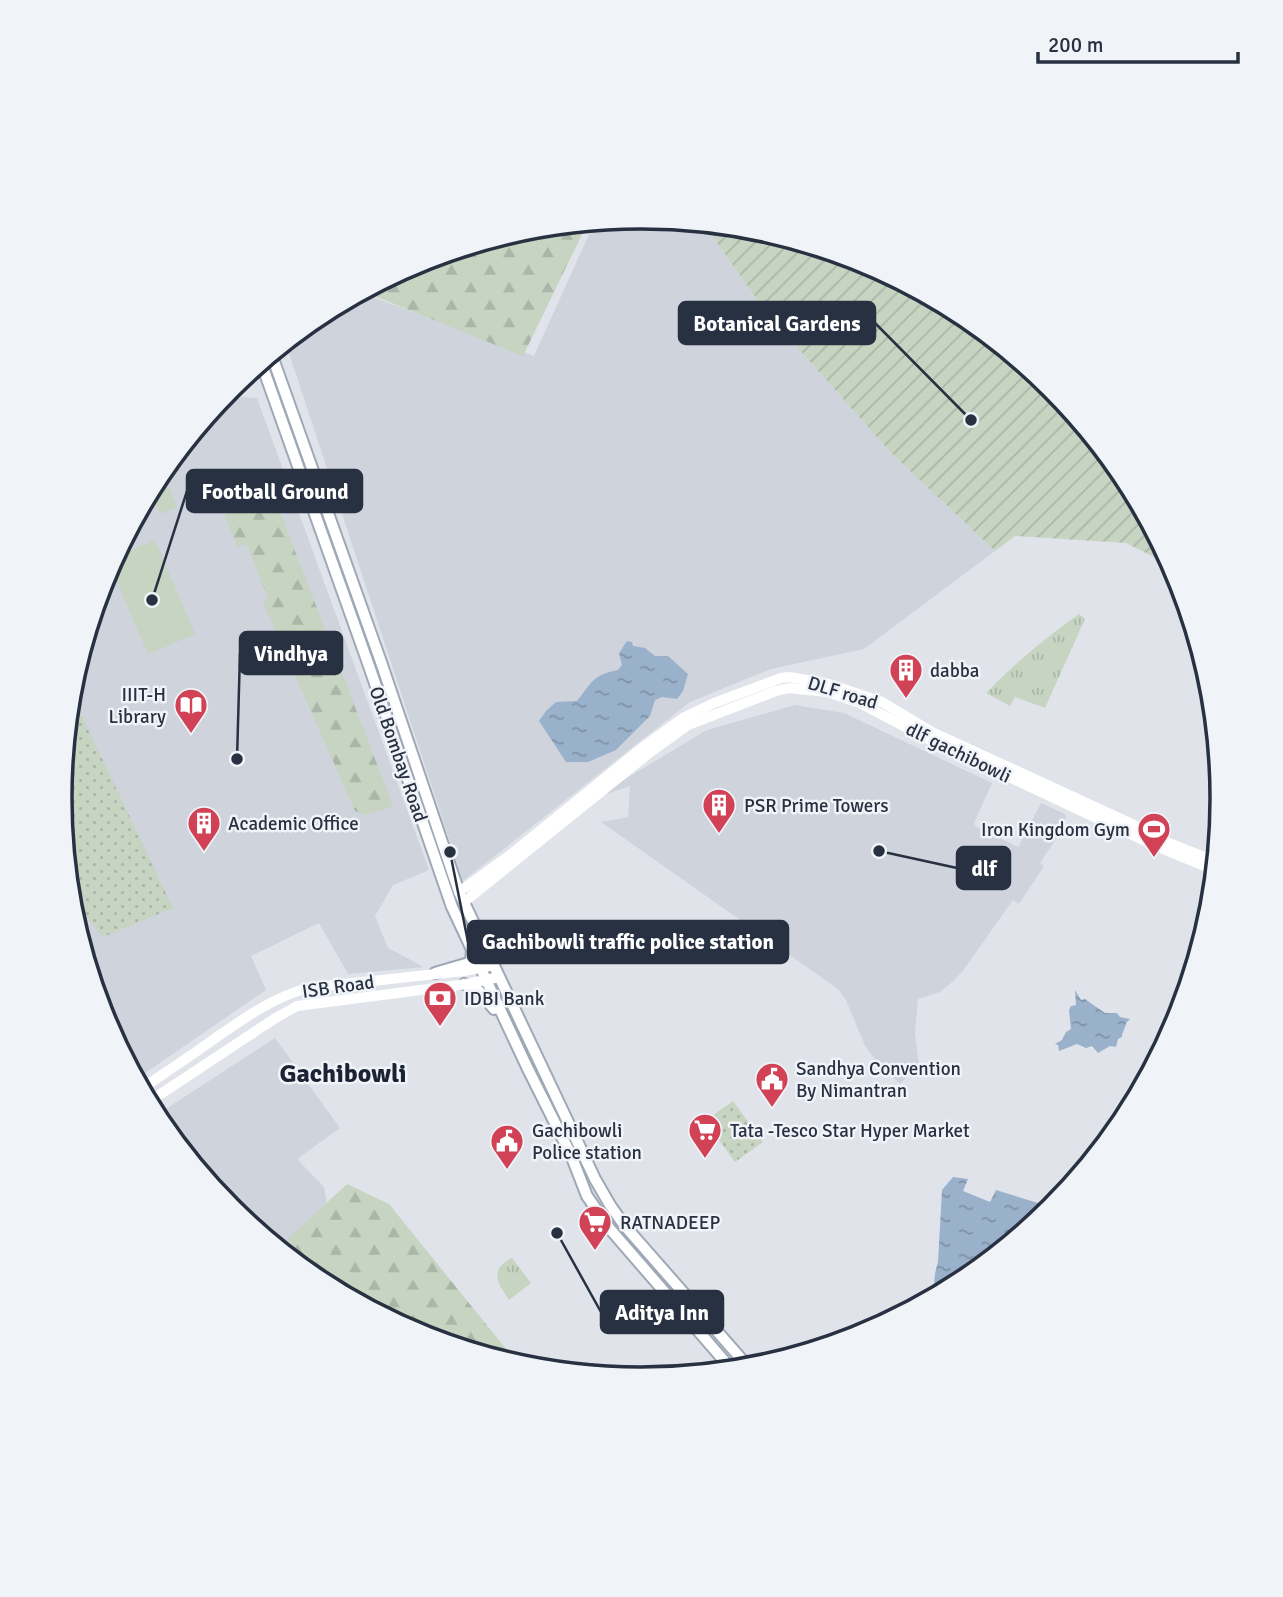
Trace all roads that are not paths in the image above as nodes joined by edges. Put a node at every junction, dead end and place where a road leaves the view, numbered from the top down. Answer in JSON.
{"nodes":[{"id":1,"x":275,"y":363,"type":"edge"},
{"id":2,"x":264,"y":372,"type":"edge"},
{"id":3,"x":783,"y":683,"type":"junction"},
{"id":4,"x":1208,"y":858,"type":"edge"},
{"id":5,"x":1207,"y":867,"type":"edge"},
{"id":6,"x":461,"y":897,"type":"junction"},
{"id":7,"x":472,"y":949,"type":"junction"},
{"id":8,"x":494,"y":965,"type":"junction"},
{"id":9,"x":481,"y":968,"type":"junction"},
{"id":10,"x":435,"y":973,"type":"junction"},
{"id":11,"x":499,"y":977,"type":"junction"},
{"id":12,"x":486,"y":980,"type":"junction"},
{"id":13,"x":464,"y":984,"type":"junction"},
{"id":14,"x":509,"y":1028,"type":"junction"},
{"id":15,"x":174,"y":1067,"type":"junction"},
{"id":16,"x":183,"y":1079,"type":"junction"},
{"id":17,"x":149,"y":1084,"type":"edge"},
{"id":18,"x":157,"y":1097,"type":"edge"},
{"id":19,"x":589,"y":1164,"type":"junction"},
{"id":20,"x":577,"y":1170,"type":"junction"},
{"id":21,"x":741,"y":1359,"type":"edge"},
{"id":22,"x":725,"y":1362,"type":"edge"}],
"edges":[{"from":1,"to":6,"type":"main road","name":"Old Bombay Road"},
{"from":2,"to":7,"type":"main road","name":"Old Bombay Road"},
{"from":3,"to":4,"type":"main road","name":"DLF road"},
{"from":3,"to":5,"type":"main road","name":"dlf gachibowli"},
{"from":3,"to":6,"type":"main road","name":"DLF road"},
{"from":6,"to":8,"type":"main road","name":"Old Bombay Road"},
{"from":7,"to":9,"type":"main road","name":"Old Bombay Road"},
{"from":7,"to":10,"type":"main road"},
{"from":8,"to":9,"type":"main road","name":"ISB Road"},
{"from":8,"to":11,"type":"main road","name":"Old Bombay Road"},
{"from":9,"to":10,"type":"main road","name":"ISB Road"},
{"from":9,"to":12,"type":"main road","name":"Old Bombay Road"},
{"from":10,"to":15,"type":"main road","name":"ISB Road"},
{"from":11,"to":12,"type":"main road","name":"ISB Road"},
{"from":11,"to":19,"type":"main road","name":"Old Bombay Road"},
{"from":12,"to":13,"type":"main road","name":"ISB Road"},
{"from":12,"to":14,"type":"main road","name":"Old Bombay Road"},
{"from":13,"to":14,"type":"main road"},
{"from":13,"to":16,"type":"main road","name":"ISB Road"},
{"from":14,"to":20,"type":"main road","name":"Old Bombay Road"},
{"from":15,"to":16,"type":"main road"},
{"from":15,"to":17,"type":"main road","name":"ISB Road"},
{"from":16,"to":18,"type":"main road","name":"ISB Road"},
{"from":19,"to":20,"type":"main road"},
{"from":19,"to":21,"type":"main road","name":"Old Bombay Road"},
{"from":20,"to":22,"type":"main road","name":"Old Bombay Road"}]}
